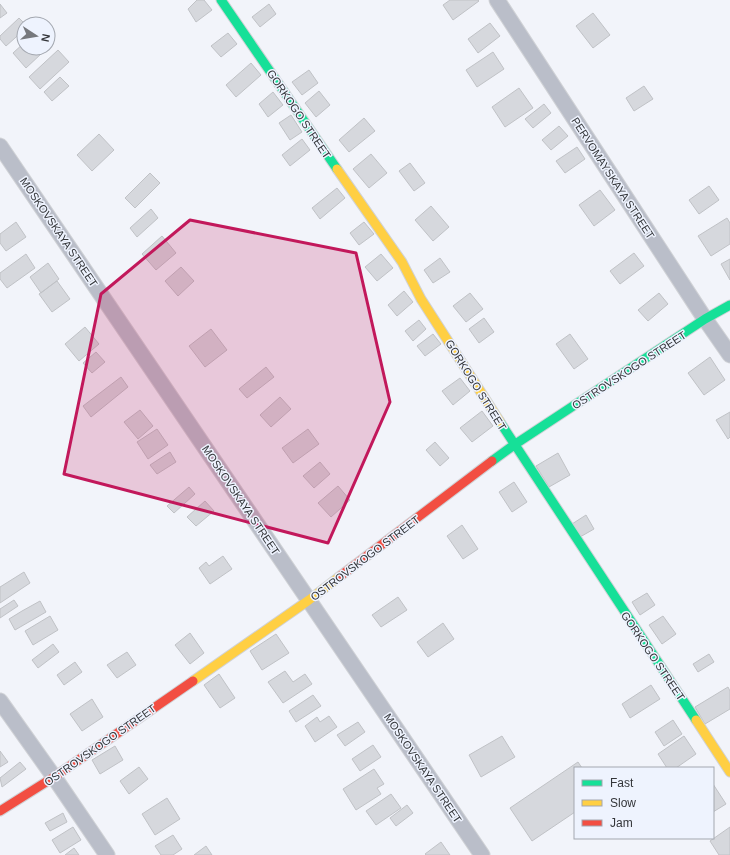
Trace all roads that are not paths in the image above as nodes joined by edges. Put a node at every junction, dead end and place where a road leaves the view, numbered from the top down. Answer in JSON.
{"nodes":[{"id":1,"x":220,"y":0,"type":"edge"},
{"id":2,"x":497,"y":0,"type":"edge"},
{"id":3,"x":0,"y":146,"type":"edge"},
{"id":4,"x":730,"y":305,"type":"edge"},
{"id":5,"x":705,"y":319,"type":"junction"},
{"id":6,"x":730,"y":355,"type":"edge"},
{"id":7,"x":514,"y":446,"type":"junction"},
{"id":8,"x":309,"y":600,"type":"junction"},
{"id":9,"x":0,"y":702,"type":"edge"},
{"id":10,"x":730,"y":772,"type":"edge"},
{"id":11,"x":54,"y":777,"type":"junction"},
{"id":12,"x":0,"y":811,"type":"edge"},
{"id":13,"x":107,"y":855,"type":"edge"},
{"id":14,"x":482,"y":855,"type":"edge"}],
"edges":[{"from":1,"to":7,"type":"street","name":"GORKOGO STREET"},
{"from":2,"to":5,"type":"street","name":"PERVOMAYSKAYA STREET"},
{"from":3,"to":8,"type":"street","name":"MOSKOVSKAYA STREET"},
{"from":4,"to":5,"type":"street","name":"OSTROVSKOGO STREET"},
{"from":5,"to":6,"type":"street","name":"PERVOMAYSKAYA STREET"},
{"from":5,"to":7,"type":"street","name":"OSTROVSKOGO STREET"},
{"from":7,"to":8,"type":"street","name":"OSTROVSKOGO STREET"},
{"from":7,"to":10,"type":"street","name":"GORKOGO STREET"},
{"from":8,"to":11,"type":"street","name":"OSTROVSKOGO STREET"},
{"from":8,"to":14,"type":"street","name":"MOSKOVSKAYA STREET"},
{"from":9,"to":11,"type":"street"},
{"from":11,"to":12,"type":"street","name":"OSTROVSKOGO STREET"},
{"from":11,"to":13,"type":"street"}]}
